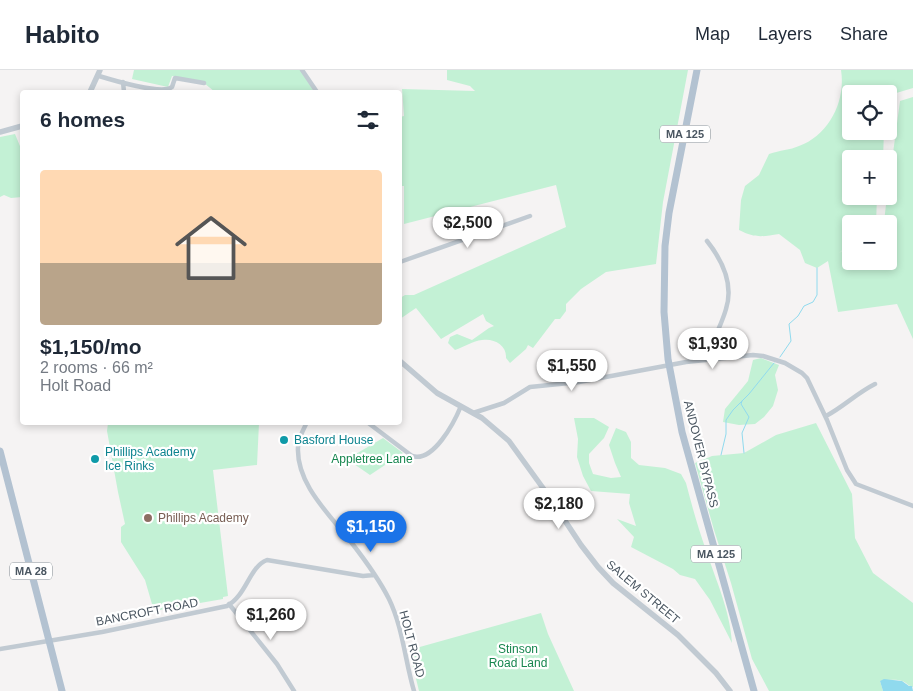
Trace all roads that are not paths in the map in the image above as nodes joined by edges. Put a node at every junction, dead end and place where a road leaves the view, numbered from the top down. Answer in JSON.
{"nodes":[{"id":1,"x":302,"y":70,"type":"edge"},
{"id":2,"x":697,"y":70,"type":"edge"},
{"id":3,"x":99,"y":73,"type":"edge"},
{"id":4,"x":123,"y":82,"type":"junction"},
{"id":5,"x":204,"y":83,"type":"dead end"},
{"id":6,"x":91,"y":90,"type":"edge"},
{"id":7,"x":124,"y":90,"type":"edge"},
{"id":8,"x":316,"y":90,"type":"edge"},
{"id":9,"x":20,"y":127,"type":"edge"},
{"id":10,"x":0,"y":132,"type":"edge"},
{"id":11,"x":530,"y":216,"type":"dead end"},
{"id":12,"x":707,"y":241,"type":"dead end"},
{"id":13,"x":402,"y":261,"type":"edge"},
{"id":14,"x":709,"y":360,"type":"junction"},
{"id":15,"x":402,"y":363,"type":"edge"},
{"id":16,"x":669,"y":365,"type":"junction"},
{"id":17,"x":875,"y":384,"type":"dead end"},
{"id":18,"x":461,"y":406,"type":"junction"},
{"id":19,"x":473,"y":413,"type":"junction"},
{"id":20,"x":826,"y":416,"type":"junction"},
{"id":21,"x":306,"y":425,"type":"edge"},
{"id":22,"x":371,"y":425,"type":"edge"},
{"id":23,"x":0,"y":451,"type":"edge"},
{"id":24,"x":913,"y":506,"type":"edge"},
{"id":25,"x":374,"y":575,"type":"junction"},
{"id":26,"x":229,"y":604,"type":"junction"},
{"id":27,"x":50,"y":641,"type":"junction"},
{"id":28,"x":0,"y":649,"type":"edge"},
{"id":29,"x":62,"y":691,"type":"edge"},
{"id":30,"x":294,"y":691,"type":"edge"},
{"id":31,"x":414,"y":691,"type":"edge"},
{"id":32,"x":730,"y":691,"type":"edge"},
{"id":33,"x":754,"y":691,"type":"edge"}],
"edges":[{"from":1,"to":8,"type":"street"},
{"from":2,"to":16,"type":"main road","name":"ANDOVER BYPASS","number":"MA 125"},
{"from":3,"to":4,"type":"street"},
{"from":3,"to":6,"type":"street"},
{"from":4,"to":5,"type":"street"},
{"from":4,"to":7,"type":"street"},
{"from":9,"to":10,"type":"street"},
{"from":11,"to":13,"type":"street"},
{"from":12,"to":14,"type":"street"},
{"from":14,"to":16,"type":"street"},
{"from":14,"to":20,"type":"street"},
{"from":15,"to":18,"type":"street","name":"SALEM STREET"},
{"from":16,"to":19,"type":"street"},
{"from":16,"to":33,"type":"main road","name":"ANDOVER BYPASS","number":"MA 125"},
{"from":17,"to":20,"type":"street"},
{"from":18,"to":19,"type":"street","name":"SALEM STREET"},
{"from":18,"to":22,"type":"street"},
{"from":19,"to":32,"type":"street","name":"SALEM STREET"},
{"from":20,"to":24,"type":"street"},
{"from":21,"to":25,"type":"street","name":"HOLT ROAD"},
{"from":23,"to":27,"type":"main road","number":"MA 28"},
{"from":25,"to":26,"type":"street"},
{"from":25,"to":31,"type":"street","name":"HOLT ROAD"},
{"from":26,"to":27,"type":"street","name":"BANCROFT ROAD"},
{"from":26,"to":30,"type":"street"},
{"from":27,"to":28,"type":"street","name":"BANCROFT ROAD"},
{"from":27,"to":29,"type":"main road","number":"MA 28"}]}
